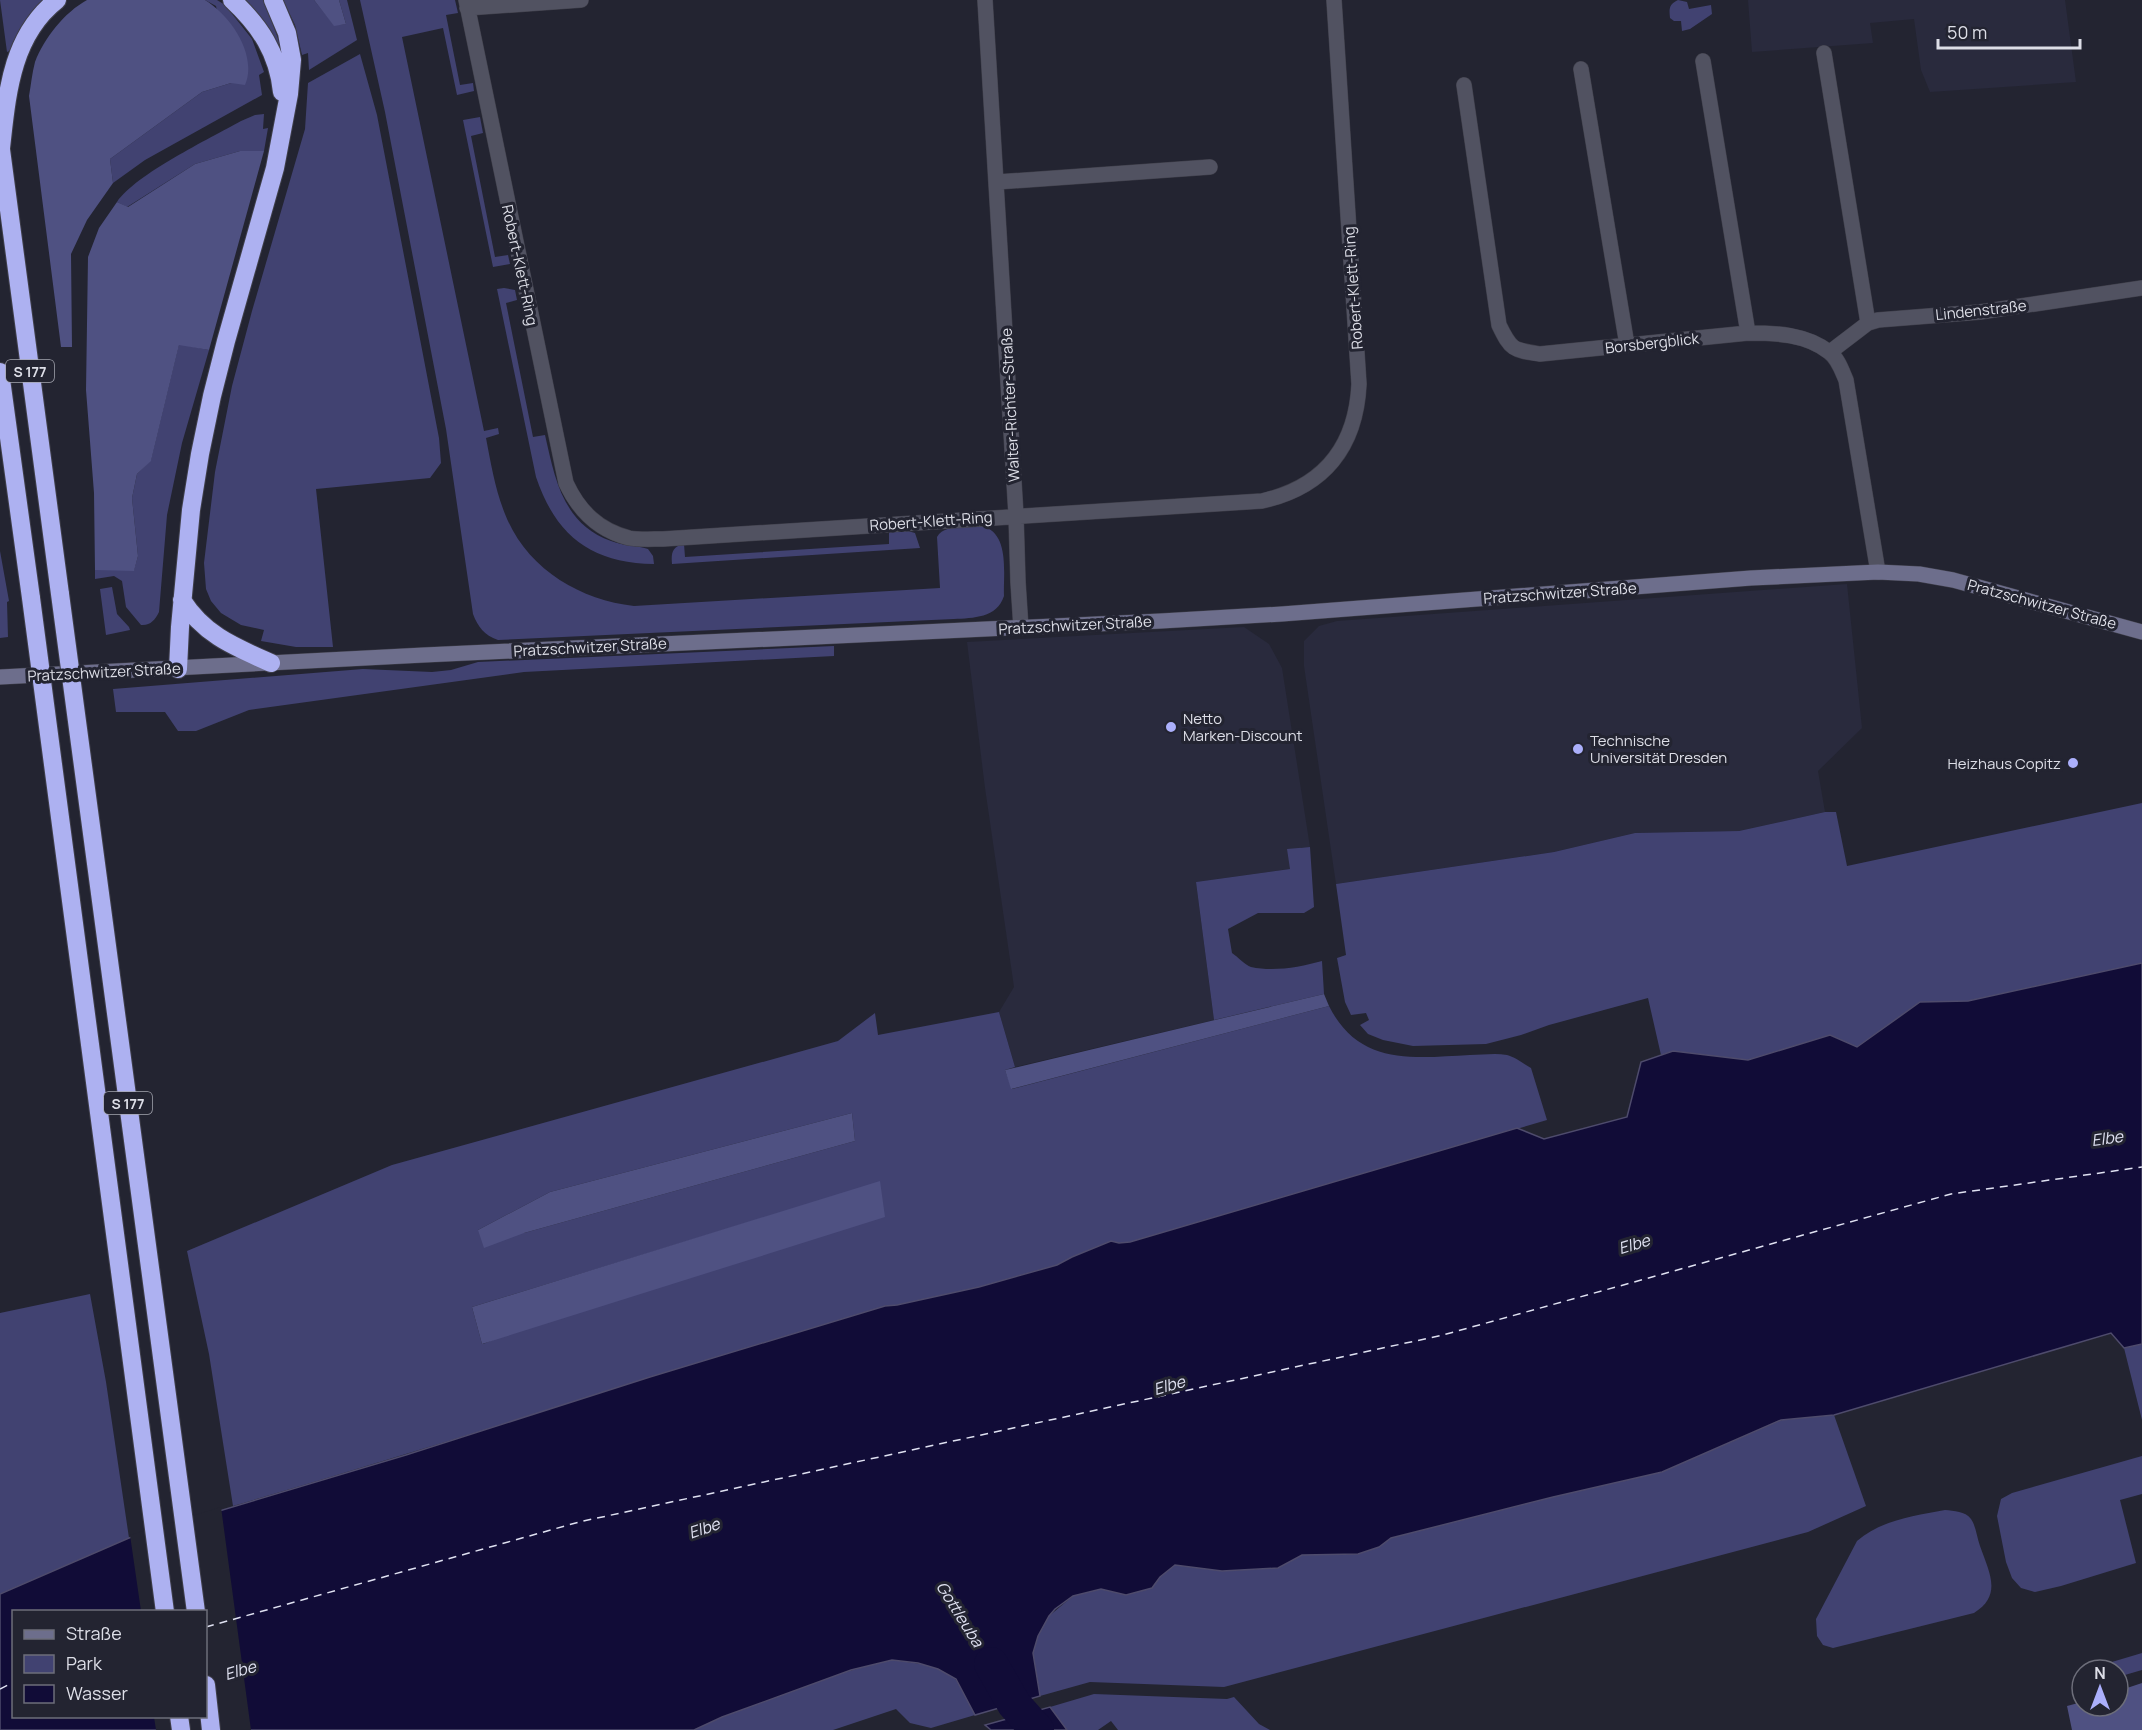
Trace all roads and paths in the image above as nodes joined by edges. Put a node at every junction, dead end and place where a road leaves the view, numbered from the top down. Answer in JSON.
{"nodes":[{"id":1,"x":57,"y":0,"type":"edge"},
{"id":2,"x":232,"y":0,"type":"edge"},
{"id":3,"x":273,"y":0,"type":"edge"},
{"id":4,"x":581,"y":0,"type":"edge"},
{"id":5,"x":985,"y":0,"type":"edge"},
{"id":6,"x":1334,"y":0,"type":"edge"},
{"id":7,"x":467,"y":4,"type":"edge"},
{"id":8,"x":1824,"y":53,"type":"dead end"},
{"id":9,"x":1703,"y":61,"type":"dead end"},
{"id":10,"x":285,"y":63,"type":"junction"},
{"id":11,"x":1581,"y":69,"type":"dead end"},
{"id":12,"x":1464,"y":86,"type":"dead end"},
{"id":13,"x":0,"y":142,"type":"edge"},
{"id":14,"x":1,"y":148,"type":"edge"},
{"id":15,"x":1210,"y":168,"type":"dead end"},
{"id":16,"x":997,"y":182,"type":"junction"},
{"id":17,"x":2142,"y":288,"type":"edge"},
{"id":18,"x":1868,"y":323,"type":"junction"},
{"id":19,"x":1748,"y":333,"type":"junction"},
{"id":20,"x":1628,"y":345,"type":"junction"},
{"id":21,"x":1830,"y":352,"type":"junction"},
{"id":22,"x":0,"y":372,"type":"edge"},
{"id":23,"x":1016,"y":516,"type":"junction"},
{"id":24,"x":1878,"y":572,"type":"junction"},
{"id":25,"x":183,"y":600,"type":"junction"},
{"id":26,"x":1021,"y":628,"type":"junction"},
{"id":27,"x":2142,"y":632,"type":"edge"},
{"id":28,"x":271,"y":663,"type":"junction"},
{"id":29,"x":178,"y":669,"type":"junction"},
{"id":30,"x":0,"y":676,"type":"edge"},
{"id":31,"x":165,"y":1610,"type":"edge"},
{"id":32,"x":196,"y":1610,"type":"edge"},
{"id":33,"x":207,"y":1692,"type":"edge"},
{"id":34,"x":212,"y":1730,"type":"edge"}],
"edges":[{"from":1,"to":14,"type":"highway"},
{"from":2,"to":10,"type":"highway"},
{"from":3,"to":10,"type":"highway"},
{"from":4,"to":7,"type":"street"},
{"from":5,"to":16,"type":"street","name":"Walter-Richter-Straße"},
{"from":6,"to":23,"type":"street","name":"Robert-Klett-Ring"},
{"from":7,"to":23,"type":"street","name":"Robert-Klett-Ring"},
{"from":8,"to":18,"type":"street"},
{"from":9,"to":19,"type":"street"},
{"from":10,"to":25,"type":"highway"},
{"from":11,"to":20,"type":"street"},
{"from":12,"to":20,"type":"street","name":"Borsbergblick"},
{"from":13,"to":14,"type":"highway","number":"S 177"},
{"from":14,"to":32,"type":"highway","number":"S 177","bridge":true},
{"from":15,"to":16,"type":"street"},
{"from":16,"to":23,"type":"street","name":"Walter-Richter-Straße"},
{"from":17,"to":18,"type":"street","name":"Lindenstraße"},
{"from":18,"to":21,"type":"street","name":"Lindenstraße"},
{"from":19,"to":20,"type":"street","name":"Borsbergblick"},
{"from":19,"to":21,"type":"street","name":"Borsbergblick"},
{"from":21,"to":24,"type":"street"},
{"from":22,"to":31,"type":"highway","number":"S 177","bridge":true},
{"from":23,"to":26,"type":"street","name":"Walter-Richter-Straße"},
{"from":24,"to":26,"type":"street","name":"Pratzschwitzer Straße"},
{"from":24,"to":27,"type":"street","name":"Pratzschwitzer Straße"},
{"from":25,"to":28,"type":"highway"},
{"from":25,"to":29,"type":"highway"},
{"from":26,"to":28,"type":"street","name":"Pratzschwitzer Straße"},
{"from":28,"to":29,"type":"street","name":"Pratzschwitzer Straße"},
{"from":29,"to":30,"type":"street","name":"Pratzschwitzer Straße"},
{"from":33,"to":34,"type":"highway"}]}
